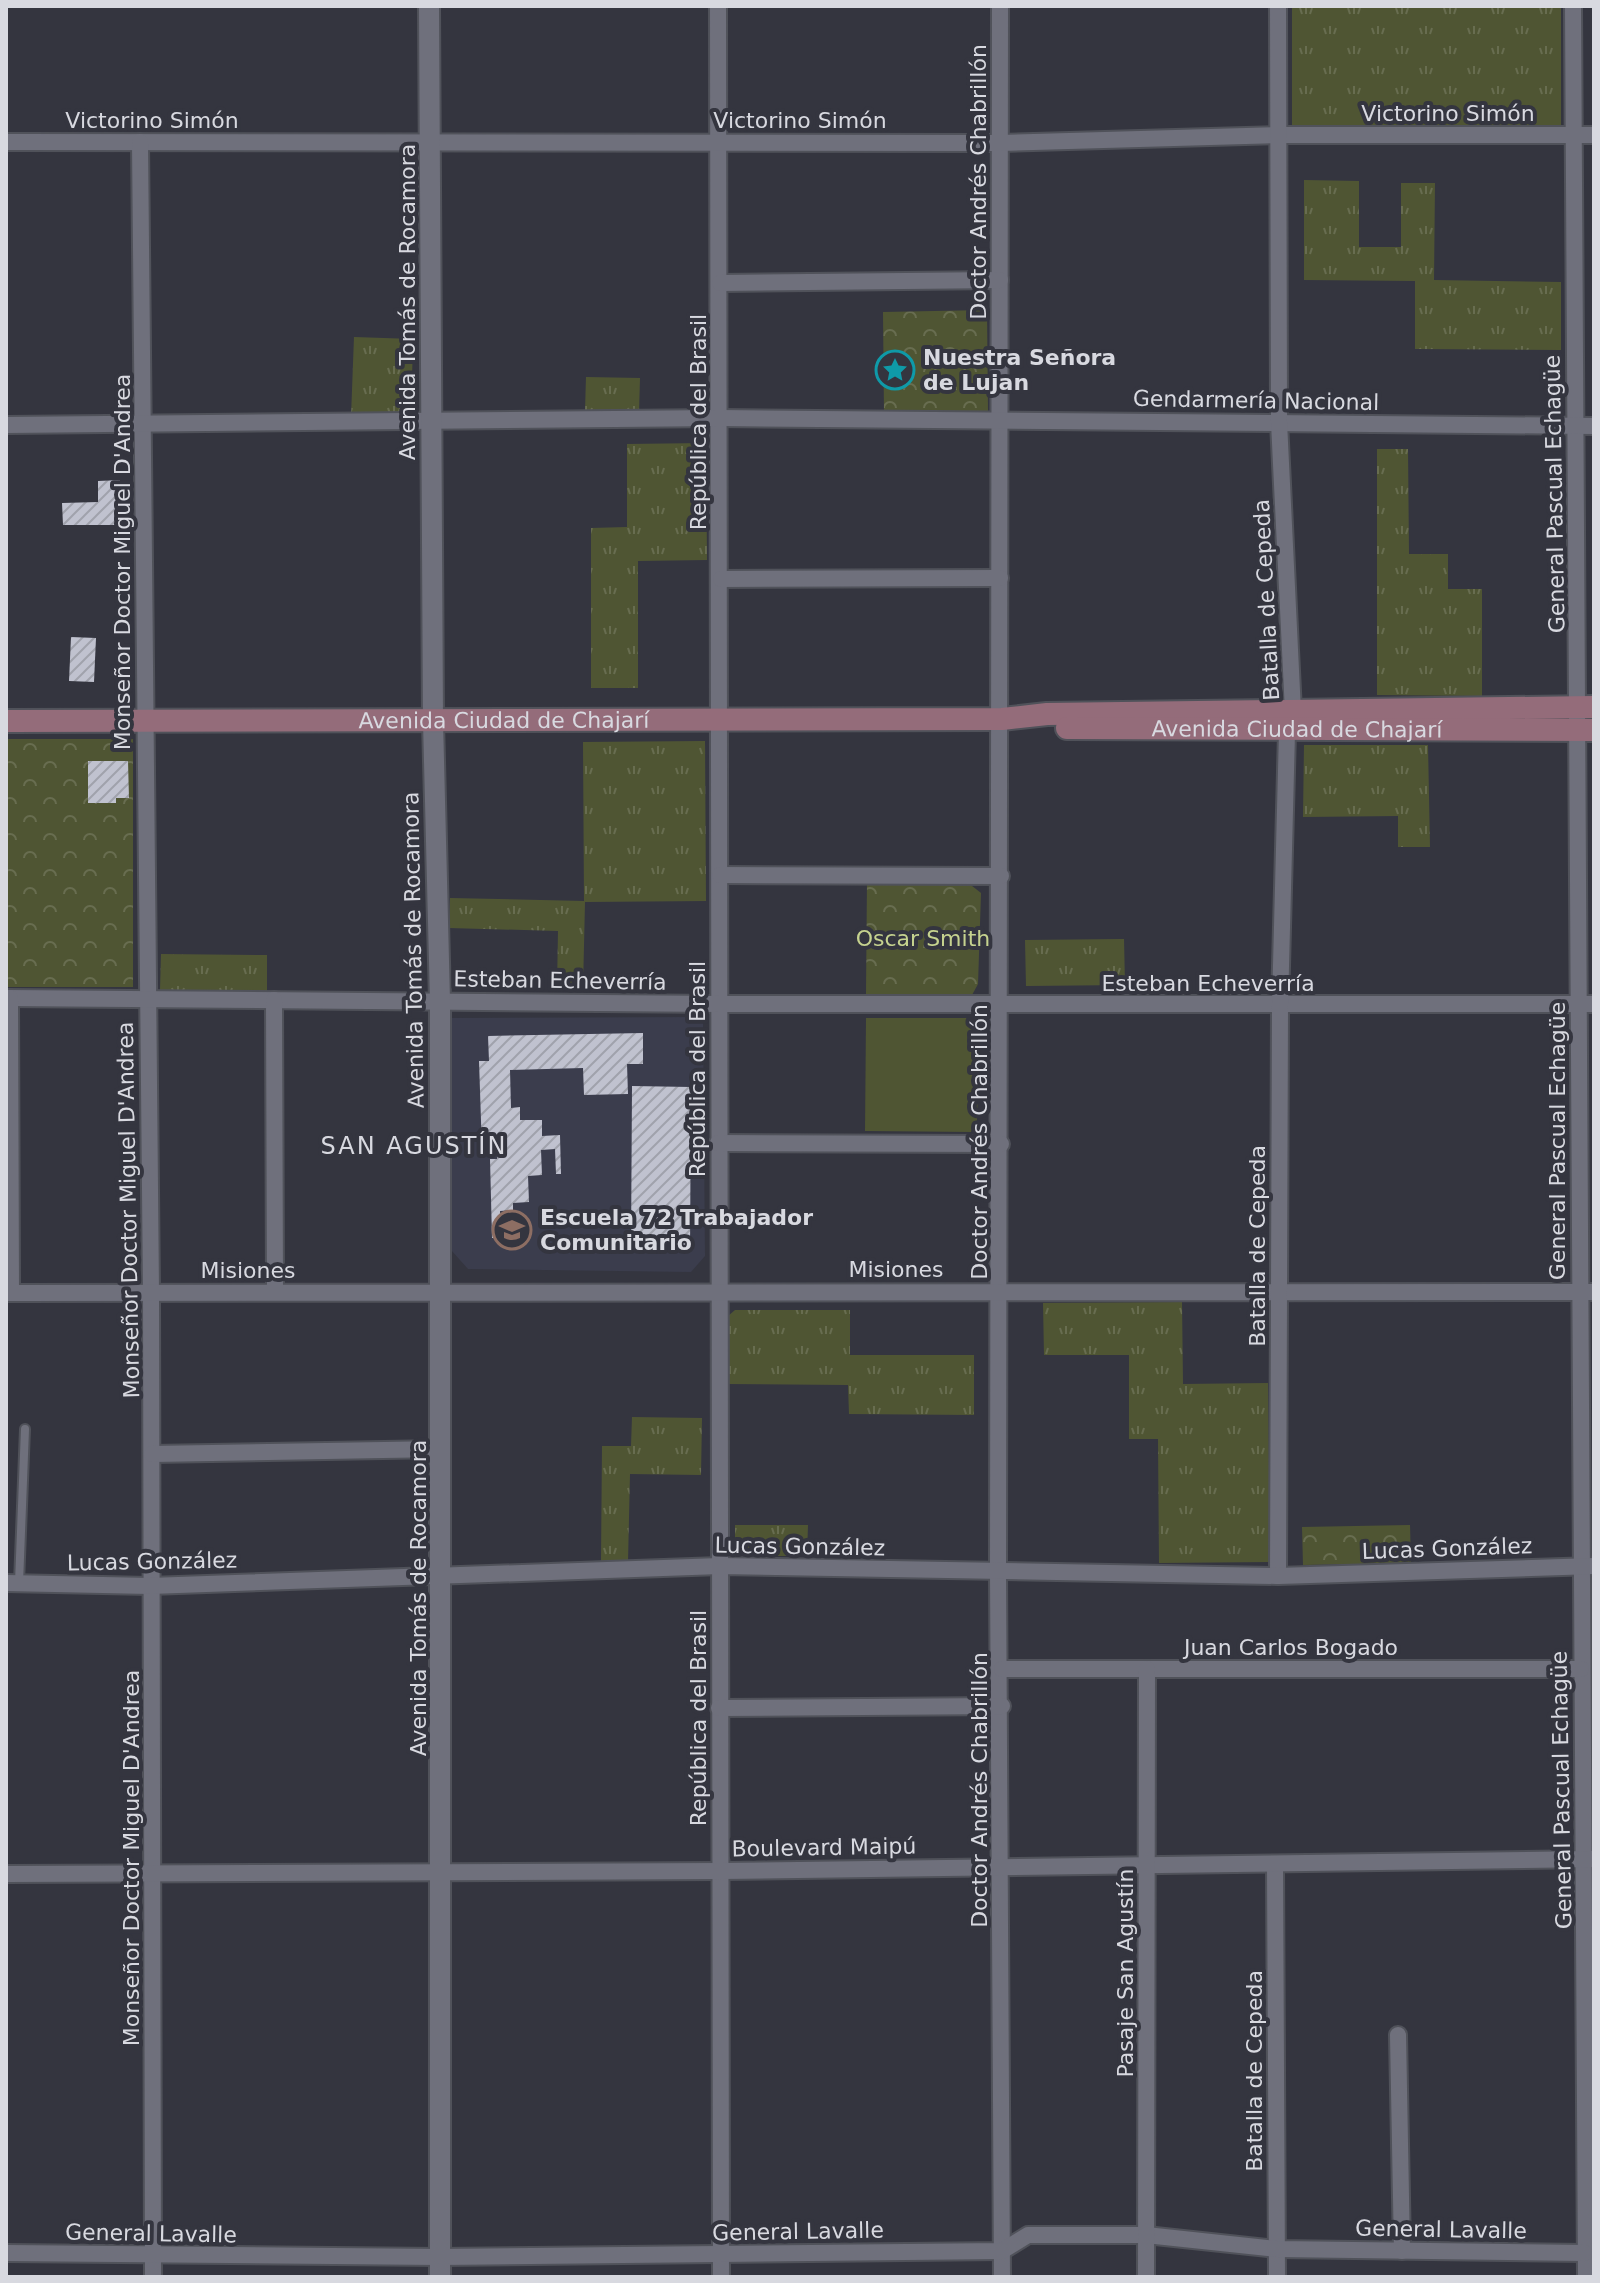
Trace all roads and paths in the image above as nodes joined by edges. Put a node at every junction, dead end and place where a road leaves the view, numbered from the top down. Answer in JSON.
{"nodes":[{"id":1,"x":429,"y":6,"type":"edge"},
{"id":2,"x":718,"y":6,"type":"edge"},
{"id":3,"x":1000,"y":6,"type":"edge"},
{"id":4,"x":1278,"y":6,"type":"edge"},
{"id":5,"x":1573,"y":6,"type":"edge"},
{"id":6,"x":1574,"y":134,"type":"junction"},
{"id":7,"x":1278,"y":135,"type":"junction"},
{"id":8,"x":1594,"y":135,"type":"edge"},
{"id":9,"x":6,"y":142,"type":"edge"},
{"id":10,"x":140,"y":142,"type":"junction"},
{"id":11,"x":430,"y":142,"type":"junction"},
{"id":12,"x":717,"y":142,"type":"junction"},
{"id":13,"x":1000,"y":143,"type":"junction"},
{"id":14,"x":1000,"y":280,"type":"junction"},
{"id":15,"x":720,"y":283,"type":"junction"},
{"id":16,"x":720,"y":418,"type":"junction"},
{"id":17,"x":1000,"y":420,"type":"junction"},
{"id":18,"x":431,"y":422,"type":"junction"},
{"id":19,"x":1279,"y":422,"type":"junction"},
{"id":20,"x":144,"y":424,"type":"junction"},
{"id":21,"x":6,"y":425,"type":"edge"},
{"id":22,"x":1575,"y":426,"type":"junction"},
{"id":23,"x":1594,"y":426,"type":"edge"},
{"id":24,"x":1000,"y":578,"type":"junction"},
{"id":25,"x":721,"y":579,"type":"junction"},
{"id":26,"x":1587,"y":707,"type":"edge"},
{"id":27,"x":717,"y":719,"type":"junction"},
{"id":28,"x":1002,"y":719,"type":"junction"},
{"id":29,"x":146,"y":720,"type":"junction"},
{"id":30,"x":6,"y":721,"type":"edge"},
{"id":31,"x":433,"y":721,"type":"junction"},
{"id":32,"x":1290,"y":722,"type":"junction"},
{"id":33,"x":1587,"y":731,"type":"edge"},
{"id":34,"x":720,"y":875,"type":"junction"},
{"id":35,"x":1001,"y":876,"type":"junction"},
{"id":36,"x":147,"y":997,"type":"junction"},
{"id":37,"x":8,"y":998,"type":"edge"},
{"id":38,"x":274,"y":1000,"type":"junction"},
{"id":39,"x":440,"y":1001,"type":"junction"},
{"id":40,"x":719,"y":1004,"type":"junction"},
{"id":41,"x":1587,"y":1004,"type":"edge"},
{"id":42,"x":1001,"y":1005,"type":"junction"},
{"id":43,"x":1280,"y":1005,"type":"junction"},
{"id":44,"x":1587,"y":1131,"type":"edge"},
{"id":45,"x":718,"y":1143,"type":"junction"},
{"id":46,"x":1001,"y":1144,"type":"junction"},
{"id":47,"x":718,"y":1291,"type":"junction"},
{"id":48,"x":275,"y":1292,"type":"junction"},
{"id":49,"x":439,"y":1292,"type":"junction"},
{"id":50,"x":1001,"y":1292,"type":"junction"},
{"id":51,"x":1279,"y":1292,"type":"junction"},
{"id":52,"x":1586,"y":1292,"type":"edge"},
{"id":53,"x":8,"y":1293,"type":"edge"},
{"id":54,"x":151,"y":1293,"type":"junction"},
{"id":55,"x":25,"y":1429,"type":"dead end"},
{"id":56,"x":441,"y":1449,"type":"junction"},
{"id":57,"x":152,"y":1454,"type":"junction"},
{"id":58,"x":720,"y":1566,"type":"junction"},
{"id":59,"x":1587,"y":1566,"type":"edge"},
{"id":60,"x":998,"y":1572,"type":"junction"},
{"id":61,"x":442,"y":1575,"type":"junction"},
{"id":62,"x":1278,"y":1576,"type":"junction"},
{"id":63,"x":13,"y":1584,"type":"edge"},
{"id":64,"x":150,"y":1586,"type":"junction"},
{"id":65,"x":1002,"y":1669,"type":"junction"},
{"id":66,"x":1147,"y":1669,"type":"junction"},
{"id":67,"x":1581,"y":1669,"type":"junction"},
{"id":68,"x":1002,"y":1706,"type":"junction"},
{"id":69,"x":719,"y":1708,"type":"junction"},
{"id":70,"x":1590,"y":1859,"type":"edge"},
{"id":71,"x":1275,"y":1864,"type":"junction"},
{"id":72,"x":1148,"y":1865,"type":"junction"},
{"id":73,"x":1002,"y":1866,"type":"junction"},
{"id":74,"x":721,"y":1871,"type":"junction"},
{"id":75,"x":442,"y":1872,"type":"junction"},
{"id":76,"x":6,"y":1874,"type":"edge"},
{"id":77,"x":155,"y":1874,"type":"junction"},
{"id":78,"x":1398,"y":2035,"type":"dead end"},
{"id":79,"x":1590,"y":2211,"type":"edge"},
{"id":80,"x":1146,"y":2235,"type":"junction"},
{"id":81,"x":1277,"y":2249,"type":"junction"},
{"id":82,"x":1002,"y":2251,"type":"junction"},
{"id":83,"x":1402,"y":2251,"type":"junction"},
{"id":84,"x":6,"y":2253,"type":"edge"},
{"id":85,"x":1585,"y":2253,"type":"junction"},
{"id":86,"x":721,"y":2254,"type":"junction"},
{"id":87,"x":153,"y":2256,"type":"junction"},
{"id":88,"x":440,"y":2267,"type":"edge"},
{"id":89,"x":153,"y":2277,"type":"edge"},
{"id":90,"x":721,"y":2277,"type":"edge"},
{"id":91,"x":1002,"y":2277,"type":"edge"},
{"id":92,"x":1146,"y":2277,"type":"edge"},
{"id":93,"x":1277,"y":2277,"type":"edge"},
{"id":94,"x":1586,"y":2277,"type":"edge"}],
"edges":[{"from":1,"to":11,"type":"street","name":"Avenida Tomás de Rocamora"},
{"from":2,"to":12,"type":"street","name":"República del Brasil"},
{"from":3,"to":13,"type":"street","name":"Doctor Andrés Chabrillón"},
{"from":4,"to":7,"type":"street","name":"Batalla de Cepeda"},
{"from":5,"to":6,"type":"street","name":"General Pascual Echagüe"},
{"from":6,"to":7,"type":"street","name":"Victorino Simón"},
{"from":6,"to":8,"type":"street","name":"Victorino Simón"},
{"from":6,"to":22,"type":"street","name":"General Pascual Echagüe"},
{"from":7,"to":13,"type":"street","name":"Victorino Simón"},
{"from":7,"to":19,"type":"street","name":"Batalla de Cepeda"},
{"from":9,"to":10,"type":"street","name":"Victorino Simón"},
{"from":10,"to":11,"type":"street","name":"Victorino Simón"},
{"from":10,"to":20,"type":"street","name":"Monseñor Doctor Miguel D'Andrea"},
{"from":11,"to":12,"type":"street","name":"Victorino Simón"},
{"from":11,"to":18,"type":"street","name":"Avenida Tomás de Rocamora"},
{"from":12,"to":13,"type":"street","name":"Victorino Simón"},
{"from":12,"to":15,"type":"street","name":"República del Brasil"},
{"from":13,"to":14,"type":"street","name":"Doctor Andrés Chabrillón"},
{"from":14,"to":15,"type":"street"},
{"from":14,"to":17,"type":"street","name":"Doctor Andrés Chabrillón"},
{"from":15,"to":16,"type":"street","name":"República del Brasil"},
{"from":16,"to":17,"type":"street","name":"Gendarmería Nacional"},
{"from":16,"to":18,"type":"street","name":"Gendarmería Nacional"},
{"from":16,"to":25,"type":"street","name":"República del Brasil"},
{"from":17,"to":19,"type":"street","name":"Gendarmería Nacional"},
{"from":17,"to":24,"type":"street","name":"Doctor Andrés Chabrillón"},
{"from":18,"to":20,"type":"street","name":"Gendarmería Nacional"},
{"from":18,"to":31,"type":"street","name":"Avenida Tomás de Rocamora"},
{"from":19,"to":22,"type":"street","name":"Gendarmería Nacional"},
{"from":19,"to":32,"type":"street","name":"Batalla de Cepeda"},
{"from":20,"to":21,"type":"street","name":"Gendarmería Nacional"},
{"from":20,"to":29,"type":"street","name":"Monseñor Doctor Miguel D'Andrea"},
{"from":22,"to":23,"type":"street","name":"Gendarmería Nacional"},
{"from":22,"to":26,"type":"street","name":"General Pascual Echagüe"},
{"from":24,"to":25,"type":"street"},
{"from":24,"to":28,"type":"street","name":"Doctor Andrés Chabrillón"},
{"from":25,"to":27,"type":"street","name":"República del Brasil"},
{"from":26,"to":32,"type":"main road","name":"Avenida Ciudad de Chajarí"},
{"from":26,"to":33,"type":"street","name":"General Pascual Echagüe"},
{"from":27,"to":28,"type":"main road","name":"Avenida Ciudad de Chajarí"},
{"from":27,"to":31,"type":"main road","name":"Avenida Ciudad de Chajarí"},
{"from":27,"to":34,"type":"street","name":"República del Brasil"},
{"from":28,"to":32,"type":"main road","name":"Avenida Ciudad de Chajarí"},
{"from":28,"to":35,"type":"street","name":"Doctor Andrés Chabrillón"},
{"from":29,"to":30,"type":"main road","name":"Avenida Ciudad de Chajarí"},
{"from":29,"to":31,"type":"main road","name":"Avenida Ciudad de Chajarí"},
{"from":29,"to":36,"type":"street","name":"Monseñor Doctor Miguel D'Andrea"},
{"from":31,"to":39,"type":"street","name":"Avenida Tomás de Rocamora"},
{"from":32,"to":33,"type":"main road","name":"Avenida Ciudad de Chajarí"},
{"from":32,"to":43,"type":"street","name":"Batalla de Cepeda"},
{"from":33,"to":41,"type":"street","name":"General Pascual Echagüe"},
{"from":34,"to":35,"type":"street"},
{"from":34,"to":40,"type":"street","name":"República del Brasil"},
{"from":35,"to":42,"type":"street","name":"Doctor Andrés Chabrillón"},
{"from":36,"to":37,"type":"street","name":"Esteban Echeverría"},
{"from":36,"to":38,"type":"street","name":"Esteban Echeverría"},
{"from":36,"to":54,"type":"street","name":"Monseñor Doctor Miguel D'Andrea"},
{"from":37,"to":53,"type":"street"},
{"from":38,"to":39,"type":"street","name":"Esteban Echeverría"},
{"from":38,"to":48,"type":"street"},
{"from":39,"to":40,"type":"street","name":"Esteban Echeverría"},
{"from":39,"to":49,"type":"street","name":"Avenida Tomás de Rocamora"},
{"from":40,"to":42,"type":"street","name":"Esteban Echeverría"},
{"from":40,"to":45,"type":"street","name":"República del Brasil"},
{"from":41,"to":43,"type":"street","name":"Esteban Echeverría"},
{"from":41,"to":44,"type":"street","name":"General Pascual Echagüe"},
{"from":42,"to":43,"type":"street","name":"Esteban Echeverría"},
{"from":42,"to":46,"type":"street","name":"Doctor Andrés Chabrillón"},
{"from":43,"to":51,"type":"street","name":"Batalla de Cepeda"},
{"from":44,"to":52,"type":"street","name":"General Pascual Echagüe"},
{"from":45,"to":46,"type":"street"},
{"from":45,"to":47,"type":"street","name":"República del Brasil"},
{"from":46,"to":50,"type":"street","name":"Doctor Andrés Chabrillón"},
{"from":47,"to":49,"type":"street","name":"Misiones"},
{"from":47,"to":50,"type":"street","name":"Misiones"},
{"from":47,"to":58,"type":"street","name":"República del Brasil"},
{"from":48,"to":49,"type":"street","name":"Misiones"},
{"from":48,"to":54,"type":"street","name":"Misiones"},
{"from":49,"to":56,"type":"street","name":"Avenida Tomás de Rocamora"},
{"from":50,"to":51,"type":"street","name":"Misiones"},
{"from":50,"to":60,"type":"street","name":"Doctor Andrés Chabrillón"},
{"from":51,"to":52,"type":"street","name":"Misiones"},
{"from":51,"to":62,"type":"street","name":"Batalla de Cepeda"},
{"from":52,"to":59,"type":"street","name":"General Pascual Echagüe"},
{"from":53,"to":54,"type":"street","name":"Misiones"},
{"from":54,"to":57,"type":"street","name":"Monseñor Doctor Miguel D'Andrea"},
{"from":55,"to":63,"type":"lane"},
{"from":56,"to":57,"type":"street"},
{"from":56,"to":61,"type":"street","name":"Avenida Tomás de Rocamora"},
{"from":57,"to":64,"type":"street","name":"Monseñor Doctor Miguel D'Andrea"},
{"from":58,"to":60,"type":"street","name":"Lucas González"},
{"from":58,"to":61,"type":"street","name":"Lucas González"},
{"from":58,"to":69,"type":"street","name":"República del Brasil"},
{"from":59,"to":62,"type":"street","name":"Lucas González"},
{"from":59,"to":67,"type":"street","name":"General Pascual Echagüe"},
{"from":60,"to":62,"type":"street","name":"Lucas González"},
{"from":60,"to":65,"type":"street","name":"Doctor Andrés Chabrillón"},
{"from":61,"to":64,"type":"street","name":"Lucas González"},
{"from":61,"to":75,"type":"street","name":"Avenida Tomás de Rocamora"},
{"from":63,"to":64,"type":"street","name":"Lucas González"},
{"from":64,"to":77,"type":"street","name":"Monseñor Doctor Miguel D'Andrea"},
{"from":65,"to":66,"type":"street","name":"Juan Carlos Bogado"},
{"from":65,"to":68,"type":"street","name":"Doctor Andrés Chabrillón"},
{"from":66,"to":67,"type":"street","name":"Juan Carlos Bogado"},
{"from":66,"to":72,"type":"street","name":"Pasaje San Agustín"},
{"from":67,"to":70,"type":"street","name":"General Pascual Echagüe"},
{"from":68,"to":69,"type":"street"},
{"from":68,"to":73,"type":"street","name":"Doctor Andrés Chabrillón"},
{"from":69,"to":74,"type":"street","name":"República del Brasil"},
{"from":70,"to":71,"type":"street","name":"Boulevard Maipú"},
{"from":70,"to":79,"type":"street","name":"General Pascual Echagüe"},
{"from":71,"to":72,"type":"street","name":"Boulevard Maipú"},
{"from":71,"to":81,"type":"street","name":"Batalla de Cepeda"},
{"from":72,"to":73,"type":"street","name":"Boulevard Maipú"},
{"from":72,"to":80,"type":"street","name":"Pasaje San Agustín"},
{"from":73,"to":74,"type":"street","name":"Boulevard Maipú"},
{"from":73,"to":82,"type":"street","name":"Doctor Andrés Chabrillón"},
{"from":74,"to":75,"type":"street","name":"Boulevard Maipú"},
{"from":74,"to":86,"type":"street","name":"República del Brasil"},
{"from":75,"to":77,"type":"street","name":"Boulevard Maipú"},
{"from":75,"to":88,"type":"street","name":"Avenida Tomás de Rocamora"},
{"from":76,"to":77,"type":"street","name":"Boulevard Maipú"},
{"from":77,"to":87,"type":"street","name":"Monseñor Doctor Miguel D'Andrea"},
{"from":78,"to":83,"type":"street"},
{"from":79,"to":85,"type":"street","name":"General Pascual Echagüe"},
{"from":80,"to":81,"type":"street","name":"General Lavalle"},
{"from":80,"to":82,"type":"street","name":"General Lavalle"},
{"from":80,"to":92,"type":"street","name":"Pasaje San Agustín"},
{"from":81,"to":83,"type":"street","name":"General Lavalle"},
{"from":81,"to":93,"type":"street","name":"Batalla de Cepeda"},
{"from":82,"to":86,"type":"street","name":"General Lavalle"},
{"from":82,"to":91,"type":"street","name":"Doctor Andrés Chabrillón"},
{"from":83,"to":85,"type":"street","name":"General Lavalle"},
{"from":84,"to":87,"type":"street","name":"General Lavalle"},
{"from":85,"to":94,"type":"street","name":"General Pascual Echagüe"},
{"from":86,"to":88,"type":"street","name":"General Lavalle"},
{"from":86,"to":90,"type":"street","name":"República del Brasil"},
{"from":87,"to":88,"type":"street","name":"General Lavalle"},
{"from":87,"to":89,"type":"street","name":"Monseñor Doctor Miguel D'Andrea"}]}
